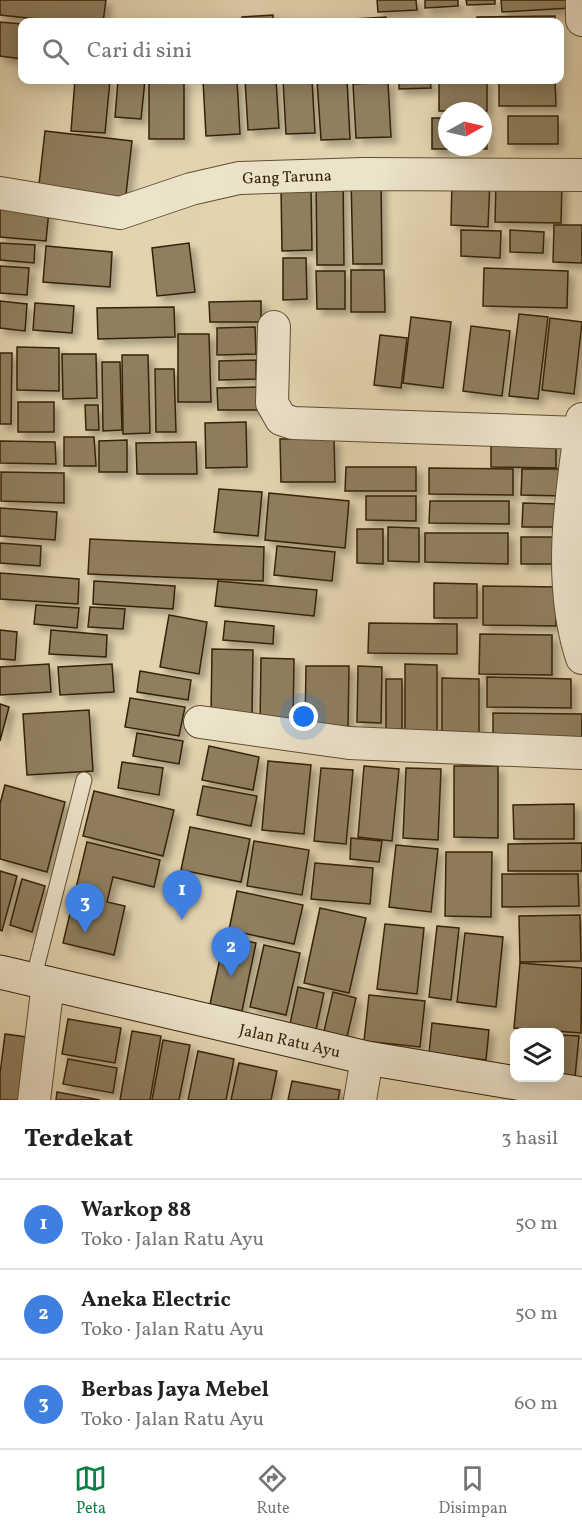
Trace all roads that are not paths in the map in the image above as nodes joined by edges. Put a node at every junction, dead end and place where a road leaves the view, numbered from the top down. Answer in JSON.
{"nodes":[{"id":1,"x":582,"y":0,"type":"edge"},
{"id":2,"x":582,"y":21,"type":"edge"},
{"id":3,"x":582,"y":175,"type":"edge"},
{"id":4,"x":0,"y":193,"type":"edge"},
{"id":5,"x":274,"y":327,"type":"dead end"},
{"id":6,"x":581,"y":426,"type":"edge"},
{"id":7,"x":578,"y":486,"type":"edge"},
{"id":8,"x":582,"y":658,"type":"edge"},
{"id":9,"x":200,"y":723,"type":"dead end"},
{"id":10,"x":582,"y":753,"type":"edge"},
{"id":11,"x":84,"y":780,"type":"dead end"},
{"id":12,"x":0,"y":972,"type":"edge"},
{"id":13,"x":40,"y":982,"type":"junction"},
{"id":14,"x":367,"y":1058,"type":"junction"},
{"id":15,"x":582,"y":1094,"type":"edge"},
{"id":16,"x":34,"y":1100,"type":"edge"},
{"id":17,"x":360,"y":1100,"type":"edge"}],
"edges":[{"from":1,"to":2,"type":"street"},
{"from":3,"to":4,"type":"street","name":"Gang Taruna"},
{"from":5,"to":6,"type":"street"},
{"from":6,"to":7,"type":"street"},
{"from":7,"to":8,"type":"street"},
{"from":9,"to":10,"type":"street"},
{"from":11,"to":13,"type":"lane"},
{"from":12,"to":13,"type":"street","name":"Jalan Ratu Ayu"},
{"from":13,"to":14,"type":"street","name":"Jalan Ratu Ayu"},
{"from":13,"to":16,"type":"street"},
{"from":14,"to":15,"type":"street","name":"Jalan Ratu Ayu"},
{"from":14,"to":17,"type":"street"}]}
